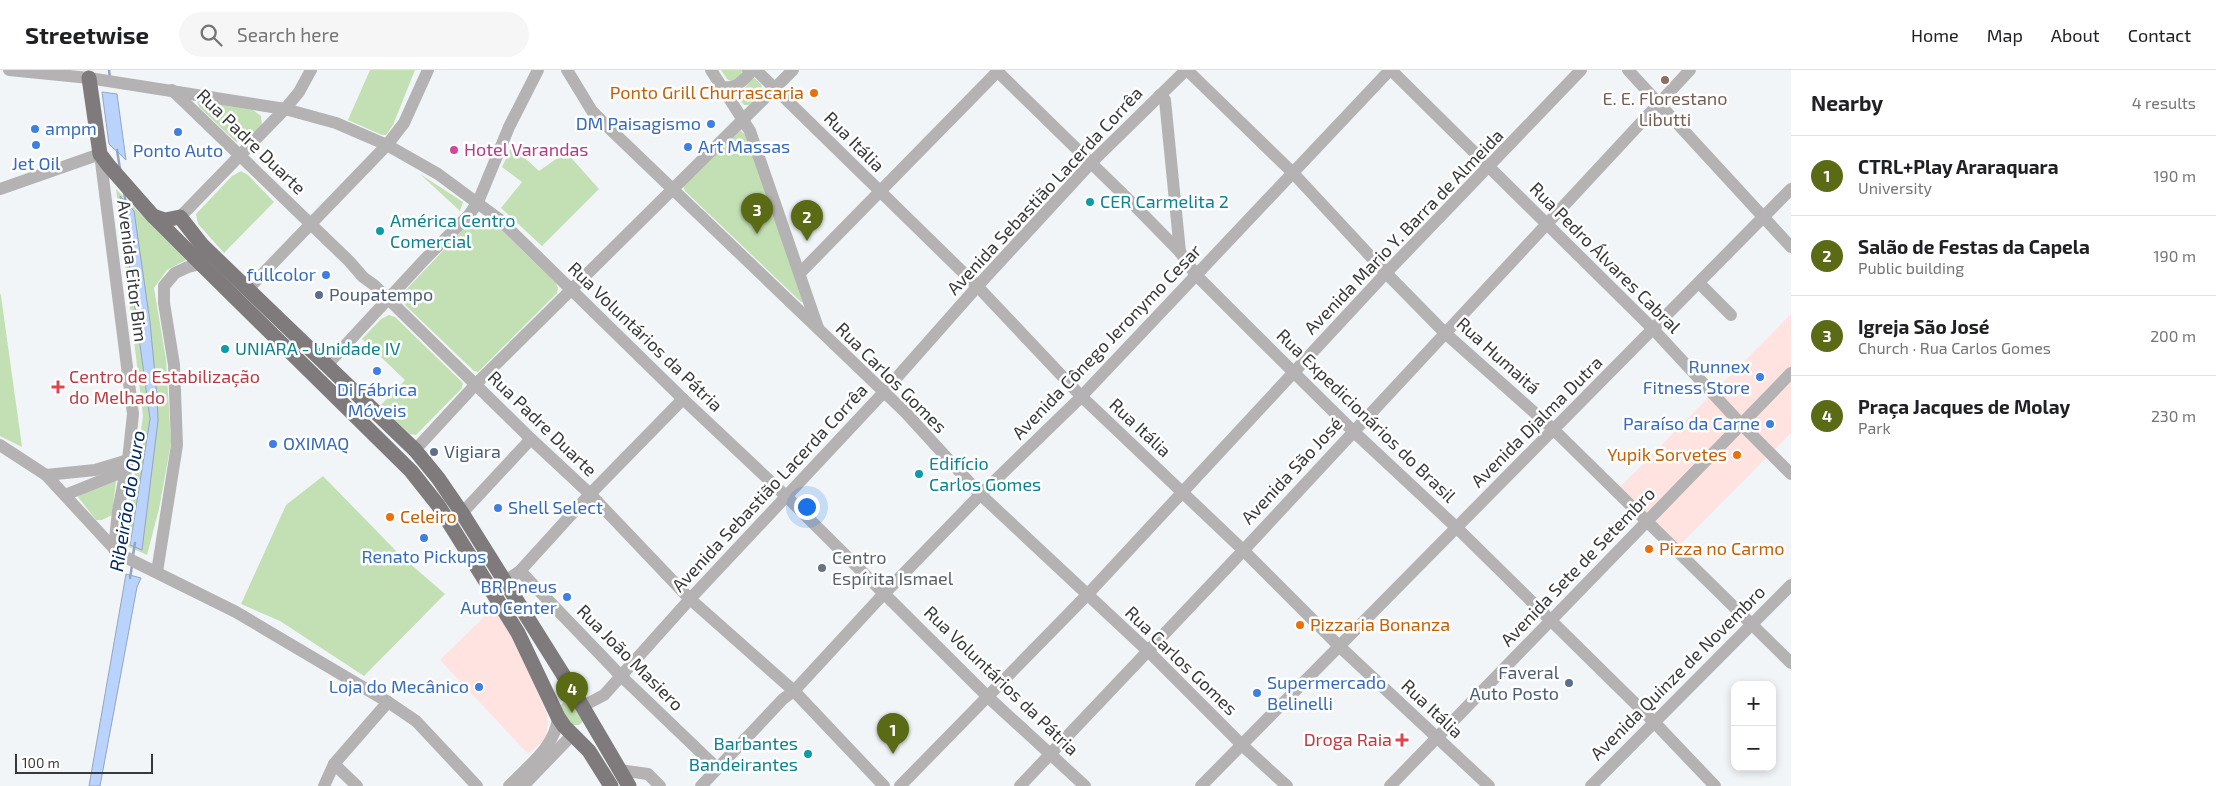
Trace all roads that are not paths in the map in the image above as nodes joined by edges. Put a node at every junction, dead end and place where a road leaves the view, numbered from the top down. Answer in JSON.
{"nodes":[{"id":1,"x":10,"y":70,"type":"edge"},
{"id":2,"x":311,"y":70,"type":"edge"},
{"id":3,"x":428,"y":70,"type":"edge"},
{"id":4,"x":538,"y":70,"type":"edge"},
{"id":5,"x":568,"y":70,"type":"edge"},
{"id":6,"x":711,"y":70,"type":"edge"},
{"id":7,"x":748,"y":70,"type":"edge"},
{"id":8,"x":756,"y":70,"type":"edge"},
{"id":9,"x":793,"y":70,"type":"edge"},
{"id":10,"x":1186,"y":70,"type":"edge"},
{"id":11,"x":1390,"y":70,"type":"edge"},
{"id":12,"x":1580,"y":70,"type":"edge"},
{"id":13,"x":1628,"y":70,"type":"edge"},
{"id":14,"x":1690,"y":70,"type":"edge"},
{"id":15,"x":998,"y":71,"type":"edge"},
{"id":16,"x":92,"y":76,"type":"edge"},
{"id":17,"x":720,"y":86,"type":"junction"},
{"id":18,"x":775,"y":88,"type":"junction"},
{"id":19,"x":172,"y":90,"type":"junction"},
{"id":20,"x":1160,"y":95,"type":"junction"},
{"id":21,"x":1659,"y":103,"type":"junction"},
{"id":22,"x":285,"y":109,"type":"junction"},
{"id":23,"x":743,"y":120,"type":"junction"},
{"id":24,"x":387,"y":144,"type":"junction"},
{"id":25,"x":241,"y":156,"type":"junction"},
{"id":26,"x":104,"y":160,"type":"junction"},
{"id":27,"x":1092,"y":162,"type":"junction"},
{"id":28,"x":1489,"y":167,"type":"junction"},
{"id":29,"x":1293,"y":173,"type":"junction"},
{"id":30,"x":672,"y":188,"type":"junction"},
{"id":31,"x":0,"y":189,"type":"edge"},
{"id":32,"x":1791,"y":189,"type":"edge"},
{"id":33,"x":880,"y":192,"type":"junction"},
{"id":34,"x":478,"y":202,"type":"junction"},
{"id":35,"x":153,"y":216,"type":"junction"},
{"id":36,"x":180,"y":217,"type":"junction"},
{"id":37,"x":1762,"y":218,"type":"junction"},
{"id":38,"x":310,"y":223,"type":"junction"},
{"id":39,"x":1547,"y":225,"type":"junction"},
{"id":40,"x":1791,"y":247,"type":"edge"},
{"id":41,"x":1180,"y":252,"type":"junction"},
{"id":42,"x":200,"y":264,"type":"junction"},
{"id":43,"x":800,"y":273,"type":"junction"},
{"id":44,"x":1386,"y":273,"type":"junction"},
{"id":45,"x":1196,"y":275,"type":"junction"},
{"id":46,"x":1699,"y":283,"type":"junction"},
{"id":47,"x":978,"y":287,"type":"junction"},
{"id":48,"x":248,"y":289,"type":"junction"},
{"id":49,"x":571,"y":289,"type":"junction"},
{"id":50,"x":388,"y":299,"type":"junction"},
{"id":51,"x":1731,"y":315,"type":"dead end"},
{"id":52,"x":1653,"y":329,"type":"junction"},
{"id":53,"x":818,"y":330,"type":"junction"},
{"id":54,"x":1445,"y":333,"type":"junction"},
{"id":55,"x":327,"y":365,"type":"junction"},
{"id":56,"x":1294,"y":373,"type":"junction"},
{"id":57,"x":1791,"y":373,"type":"edge"},
{"id":58,"x":476,"y":384,"type":"junction"},
{"id":59,"x":884,"y":392,"type":"junction"},
{"id":60,"x":1081,"y":396,"type":"junction"},
{"id":61,"x":683,"y":399,"type":"junction"},
{"id":62,"x":1741,"y":424,"type":"junction"},
{"id":63,"x":1553,"y":429,"type":"junction"},
{"id":64,"x":1353,"y":431,"type":"junction"},
{"id":65,"x":531,"y":439,"type":"junction"},
{"id":66,"x":0,"y":445,"type":"edge"},
{"id":67,"x":415,"y":450,"type":"junction"},
{"id":68,"x":127,"y":465,"type":"junction"},
{"id":69,"x":1791,"y":474,"type":"edge"},
{"id":70,"x":46,"y":475,"type":"junction"},
{"id":71,"x":1182,"y":492,"type":"junction"},
{"id":72,"x":590,"y":494,"type":"junction"},
{"id":73,"x":65,"y":495,"type":"junction"},
{"id":74,"x":981,"y":495,"type":"junction"},
{"id":75,"x":787,"y":496,"type":"junction"},
{"id":76,"x":118,"y":511,"type":"junction"},
{"id":77,"x":462,"y":513,"type":"junction"},
{"id":78,"x":1648,"y":521,"type":"junction"},
{"id":79,"x":93,"y":528,"type":"junction"},
{"id":80,"x":1457,"y":528,"type":"junction"},
{"id":81,"x":1243,"y":550,"type":"junction"},
{"id":82,"x":117,"y":551,"type":"junction"},
{"id":83,"x":152,"y":569,"type":"junction"},
{"id":84,"x":520,"y":571,"type":"junction"},
{"id":85,"x":504,"y":582,"type":"junction"},
{"id":86,"x":1791,"y":584,"type":"edge"},
{"id":87,"x":885,"y":592,"type":"junction"},
{"id":88,"x":1087,"y":596,"type":"junction"},
{"id":89,"x":690,"y":599,"type":"junction"},
{"id":90,"x":1550,"y":620,"type":"junction"},
{"id":91,"x":1751,"y":624,"type":"junction"},
{"id":92,"x":1339,"y":646,"type":"junction"},
{"id":93,"x":1148,"y":651,"type":"junction"},
{"id":94,"x":1791,"y":663,"type":"edge"},
{"id":95,"x":620,"y":675,"type":"junction"},
{"id":96,"x":794,"y":691,"type":"junction"},
{"id":97,"x":574,"y":692,"type":"junction"},
{"id":98,"x":988,"y":697,"type":"junction"},
{"id":99,"x":388,"y":702,"type":"junction"},
{"id":100,"x":554,"y":711,"type":"junction"},
{"id":101,"x":586,"y":712,"type":"junction"},
{"id":102,"x":1654,"y":722,"type":"junction"},
{"id":103,"x":573,"y":734,"type":"junction"},
{"id":104,"x":1437,"y":737,"type":"junction"},
{"id":105,"x":1242,"y":745,"type":"junction"},
{"id":106,"x":1050,"y":755,"type":"junction"},
{"id":107,"x":334,"y":764,"type":"junction"},
{"id":108,"x":717,"y":768,"type":"junction"},
{"id":109,"x":619,"y":770,"type":"junction"},
{"id":110,"x":324,"y":786,"type":"edge"},
{"id":111,"x":357,"y":786,"type":"edge"},
{"id":112,"x":477,"y":786,"type":"edge"},
{"id":113,"x":509,"y":786,"type":"edge"},
{"id":114,"x":524,"y":786,"type":"edge"},
{"id":115,"x":611,"y":786,"type":"edge"},
{"id":116,"x":629,"y":786,"type":"edge"},
{"id":117,"x":660,"y":786,"type":"edge"},
{"id":118,"x":701,"y":786,"type":"edge"},
{"id":119,"x":884,"y":786,"type":"edge"},
{"id":120,"x":900,"y":786,"type":"edge"},
{"id":121,"x":1020,"y":786,"type":"edge"},
{"id":122,"x":1085,"y":786,"type":"edge"},
{"id":123,"x":1202,"y":786,"type":"edge"},
{"id":124,"x":1287,"y":786,"type":"edge"},
{"id":125,"x":1390,"y":786,"type":"edge"},
{"id":126,"x":1489,"y":786,"type":"edge"},
{"id":127,"x":1591,"y":786,"type":"edge"},
{"id":128,"x":1715,"y":786,"type":"edge"}],
"edges":[{"from":1,"to":16,"type":"street","name":"Rua Voluntários da Pátria"},
{"from":2,"to":22,"type":"street"},
{"from":3,"to":24,"type":"street"},
{"from":4,"to":34,"type":"street"},
{"from":5,"to":30,"type":"street","name":"Rua Carlos Gomes"},
{"from":6,"to":17,"type":"street"},
{"from":7,"to":17,"type":"street"},
{"from":8,"to":18,"type":"street","name":"Rua Itália"},
{"from":9,"to":18,"type":"street"},
{"from":10,"to":20,"type":"street","name":"Avenida Sebastião Lacerda Corrêa"},
{"from":10,"to":29,"type":"street","name":"Rua Humaitá"},
{"from":11,"to":28,"type":"street","name":"Rua Pedro Álvares Cabral"},
{"from":11,"to":29,"type":"street","name":"Avenida Cônego Jeronymo Cesar"},
{"from":12,"to":28,"type":"street","name":"Avenida Mario Y. Barra de Almeida"},
{"from":13,"to":21,"type":"street"},
{"from":14,"to":21,"type":"street","name":"Avenida São José"},
{"from":15,"to":27,"type":"street","name":"Rua Expedicionários do Brasil"},
{"from":15,"to":33,"type":"street"},
{"from":16,"to":19,"type":"street","name":"Rua Voluntários da Pátria"},
{"from":16,"to":26,"type":"main road"},
{"from":17,"to":23,"type":"street"},
{"from":18,"to":23,"type":"street"},
{"from":18,"to":33,"type":"street","name":"Rua Itália"},
{"from":19,"to":22,"type":"street","name":"Rua Voluntários da Pátria"},
{"from":19,"to":25,"type":"street","name":"Rua Padre Duarte"},
{"from":20,"to":27,"type":"street","name":"Avenida Sebastião Lacerda Corrêa"},
{"from":20,"to":41,"type":"street"},
{"from":21,"to":37,"type":"street"},
{"from":21,"to":39,"type":"street","name":"Avenida São José"},
{"from":22,"to":24,"type":"street","name":"Rua Voluntários da Pátria"},
{"from":22,"to":25,"type":"street"},
{"from":23,"to":30,"type":"street"},
{"from":23,"to":43,"type":"street"},
{"from":24,"to":34,"type":"street","name":"Rua Voluntários da Pátria"},
{"from":24,"to":38,"type":"street"},
{"from":25,"to":36,"type":"street"},
{"from":25,"to":38,"type":"street","name":"Rua Padre Duarte"},
{"from":26,"to":31,"type":"street"},
{"from":26,"to":35,"type":"main road"},
{"from":26,"to":68,"type":"street","name":"Avenida Eitor Bim"},
{"from":27,"to":41,"type":"street","name":"Rua Expedicionários do Brasil"},
{"from":27,"to":47,"type":"street","name":"Avenida Sebastião Lacerda Corrêa"},
{"from":28,"to":39,"type":"street","name":"Rua Pedro Álvares Cabral"},
{"from":28,"to":44,"type":"street","name":"Avenida Mario Y. Barra de Almeida"},
{"from":29,"to":44,"type":"street","name":"Rua Humaitá"},
{"from":29,"to":45,"type":"street","name":"Avenida Cônego Jeronymo Cesar"},
{"from":30,"to":49,"type":"street"},
{"from":30,"to":53,"type":"street","name":"Rua Carlos Gomes"},
{"from":32,"to":37,"type":"street","name":"Avenida Djalma Dutra"},
{"from":33,"to":43,"type":"street"},
{"from":33,"to":47,"type":"street","name":"Rua Itália"},
{"from":34,"to":49,"type":"street","name":"Rua Voluntários da Pátria"},
{"from":34,"to":50,"type":"street"},
{"from":35,"to":36,"type":"main road"},
{"from":35,"to":42,"type":"main road"},
{"from":36,"to":48,"type":"main road"},
{"from":37,"to":40,"type":"street"},
{"from":37,"to":46,"type":"street","name":"Avenida Djalma Dutra"},
{"from":38,"to":48,"type":"street"},
{"from":38,"to":50,"type":"street","name":"Rua Padre Duarte"},
{"from":39,"to":52,"type":"street","name":"Rua Pedro Álvares Cabral"},
{"from":39,"to":54,"type":"street","name":"Avenida São José"},
{"from":41,"to":45,"type":"street","name":"Rua Expedicionários do Brasil"},
{"from":42,"to":83,"type":"street","name":"Avenida Eitor Bim"},
{"from":42,"to":100,"type":"main road"},
{"from":43,"to":53,"type":"street"},
{"from":44,"to":54,"type":"street","name":"Rua Humaitá"},
{"from":44,"to":56,"type":"street","name":"Avenida Mario Y. Barra de Almeida"},
{"from":45,"to":56,"type":"street","name":"Rua Expedicionários do Brasil"},
{"from":45,"to":60,"type":"street","name":"Avenida Cônego Jeronymo Cesar"},
{"from":46,"to":51,"type":"street"},
{"from":46,"to":52,"type":"street","name":"Avenida Djalma Dutra"},
{"from":47,"to":59,"type":"street","name":"Avenida Sebastião Lacerda Corrêa"},
{"from":47,"to":60,"type":"street","name":"Rua Itália"},
{"from":48,"to":55,"type":"main road"},
{"from":49,"to":58,"type":"street"},
{"from":49,"to":61,"type":"street","name":"Rua Voluntários da Pátria"},
{"from":50,"to":55,"type":"street"},
{"from":50,"to":58,"type":"street","name":"Rua Padre Duarte"},
{"from":52,"to":62,"type":"street","name":"Rua Pedro Álvares Cabral"},
{"from":52,"to":63,"type":"street","name":"Avenida Djalma Dutra"},
{"from":53,"to":59,"type":"street","name":"Rua Carlos Gomes"},
{"from":54,"to":63,"type":"street","name":"Rua Humaitá"},
{"from":54,"to":64,"type":"street","name":"Avenida São José"},
{"from":55,"to":67,"type":"main road"},
{"from":56,"to":64,"type":"street","name":"Rua Expedicionários do Brasil"},
{"from":56,"to":71,"type":"street","name":"Avenida Mario Y. Barra de Almeida"},
{"from":57,"to":62,"type":"street","name":"Avenida Sete de Setembro"},
{"from":58,"to":65,"type":"street","name":"Rua Padre Duarte"},
{"from":58,"to":67,"type":"street"},
{"from":59,"to":74,"type":"street","name":"Rua Carlos Gomes"},
{"from":59,"to":75,"type":"street","name":"Avenida Sebastião Lacerda Corrêa"},
{"from":60,"to":71,"type":"street","name":"Rua Itália"},
{"from":60,"to":74,"type":"street","name":"Avenida Cônego Jeronymo Cesar"},
{"from":61,"to":72,"type":"street"},
{"from":61,"to":75,"type":"street","name":"Rua Voluntários da Pátria"},
{"from":62,"to":69,"type":"street","name":"Rua Pedro Álvares Cabral"},
{"from":62,"to":78,"type":"street","name":"Avenida Sete de Setembro"},
{"from":63,"to":78,"type":"street","name":"Rua Humaitá"},
{"from":63,"to":80,"type":"street","name":"Avenida Djalma Dutra"},
{"from":64,"to":80,"type":"street","name":"Rua Expedicionários do Brasil"},
{"from":64,"to":81,"type":"street","name":"Avenida São José"},
{"from":65,"to":72,"type":"street","name":"Rua Padre Duarte"},
{"from":65,"to":77,"type":"street"},
{"from":66,"to":70,"type":"street"},
{"from":67,"to":77,"type":"main road"},
{"from":68,"to":70,"type":"street"},
{"from":68,"to":73,"type":"street"},
{"from":68,"to":76,"type":"street","name":"Avenida Eitor Bim"},
{"from":70,"to":73,"type":"street"},
{"from":71,"to":81,"type":"street","name":"Rua Itália"},
{"from":71,"to":88,"type":"street","name":"Avenida Mario Y. Barra de Almeida"},
{"from":72,"to":84,"type":"street"},
{"from":72,"to":89,"type":"street","name":"Rua Padre Duarte"},
{"from":73,"to":79,"type":"street"},
{"from":74,"to":87,"type":"street","name":"Avenida Cônego Jeronymo Cesar"},
{"from":74,"to":88,"type":"street","name":"Rua Carlos Gomes"},
{"from":75,"to":87,"type":"street","name":"Rua Voluntários da Pátria"},
{"from":75,"to":89,"type":"street","name":"Avenida Sebastião Lacerda Corrêa"},
{"from":76,"to":79,"type":"street"},
{"from":76,"to":82,"type":"street","name":"Avenida Eitor Bim"},
{"from":77,"to":85,"type":"main road"},
{"from":78,"to":90,"type":"street","name":"Avenida Sete de Setembro"},
{"from":78,"to":91,"type":"street","name":"Rua Humaitá"},
{"from":79,"to":82,"type":"street"},
{"from":80,"to":90,"type":"street","name":"Rua Expedicionários do Brasil"},
{"from":80,"to":92,"type":"street","name":"Avenida Djalma Dutra"},
{"from":81,"to":92,"type":"street","name":"Rua Itália"},
{"from":81,"to":93,"type":"street","name":"Avenida São José"},
{"from":82,"to":83,"type":"street"},
{"from":83,"to":99,"type":"street"},
{"from":84,"to":85,"type":"street"},
{"from":84,"to":95,"type":"street","name":"Rua João Masiero"},
{"from":85,"to":97,"type":"main road"},
{"from":86,"to":91,"type":"street","name":"Avenida Quinze de Novembro"},
{"from":87,"to":96,"type":"street","name":"Avenida Cônego Jeronymo Cesar"},
{"from":87,"to":98,"type":"street","name":"Rua Voluntários da Pátria"},
{"from":88,"to":93,"type":"street","name":"Rua Carlos Gomes"},
{"from":88,"to":98,"type":"street","name":"Avenida Mario Y. Barra de Almeida"},
{"from":89,"to":95,"type":"street","name":"Avenida Sebastião Lacerda Corrêa"},
{"from":89,"to":96,"type":"street","name":"Rua Padre Duarte"},
{"from":90,"to":102,"type":"street","name":"Rua Expedicionários do Brasil"},
{"from":90,"to":104,"type":"street","name":"Avenida Sete de Setembro"},
{"from":91,"to":94,"type":"street","name":"Rua Humaitá"},
{"from":91,"to":102,"type":"street","name":"Avenida Quinze de Novembro"},
{"from":92,"to":104,"type":"street","name":"Rua Itália"},
{"from":92,"to":105,"type":"street","name":"Avenida Djalma Dutra"},
{"from":93,"to":105,"type":"street","name":"Rua Carlos Gomes"},
{"from":93,"to":106,"type":"street","name":"Avenida São José"},
{"from":95,"to":101,"type":"street","name":"Avenida Sebastião Lacerda Corrêa"},
{"from":95,"to":108,"type":"street","name":"Rua João Masiero"},
{"from":96,"to":108,"type":"street","name":"Avenida Cônego Jeronymo Cesar"},
{"from":96,"to":119,"type":"street","name":"Rua Padre Duarte"},
{"from":97,"to":100,"type":"main road"},
{"from":97,"to":101,"type":"main road"},
{"from":98,"to":106,"type":"street","name":"Rua Voluntários da Pátria"},
{"from":98,"to":120,"type":"street","name":"Avenida Mario Y. Barra de Almeida"},
{"from":99,"to":107,"type":"street"},
{"from":99,"to":112,"type":"street"},
{"from":100,"to":103,"type":"main road"},
{"from":100,"to":113,"type":"street"},
{"from":101,"to":103,"type":"main road"},
{"from":101,"to":109,"type":"main road"},
{"from":102,"to":127,"type":"street","name":"Avenida Quinze de Novembro"},
{"from":102,"to":128,"type":"street","name":"Rua Expedicionários do Brasil"},
{"from":103,"to":114,"type":"street"},
{"from":103,"to":115,"type":"main road"},
{"from":104,"to":125,"type":"street","name":"Avenida Sete de Setembro"},
{"from":104,"to":126,"type":"street","name":"Rua Itália"},
{"from":105,"to":123,"type":"street","name":"Avenida Djalma Dutra"},
{"from":105,"to":124,"type":"street","name":"Rua Carlos Gomes"},
{"from":106,"to":121,"type":"street","name":"Avenida São José"},
{"from":106,"to":122,"type":"street","name":"Rua Voluntários da Pátria"},
{"from":107,"to":110,"type":"street"},
{"from":107,"to":111,"type":"street"},
{"from":108,"to":118,"type":"street","name":"Avenida Cônego Jeronymo Cesar"},
{"from":109,"to":116,"type":"main road"},
{"from":109,"to":117,"type":"street"}]}
